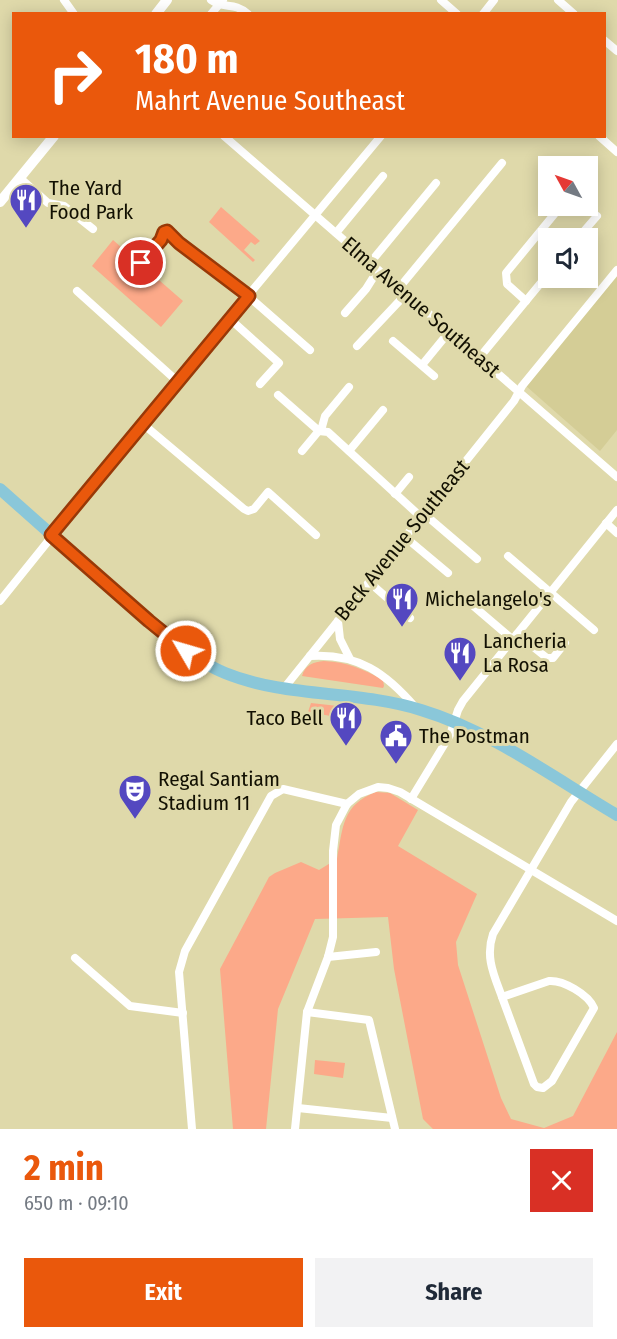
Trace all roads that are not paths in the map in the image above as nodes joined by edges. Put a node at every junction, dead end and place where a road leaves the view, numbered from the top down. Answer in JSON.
{"nodes":[{"id":1,"x":167,"y":0,"type":"edge"},
{"id":2,"x":441,"y":0,"type":"edge"},
{"id":3,"x":494,"y":0,"type":"edge"},
{"id":4,"x":558,"y":0,"type":"edge"},
{"id":5,"x":217,"y":2,"type":"edge"},
{"id":6,"x":158,"y":12,"type":"edge"},
{"id":7,"x":245,"y":12,"type":"edge"},
{"id":8,"x":455,"y":12,"type":"edge"},
{"id":9,"x":485,"y":12,"type":"edge"},
{"id":10,"x":572,"y":12,"type":"edge"},
{"id":11,"x":52,"y":138,"type":"edge"},
{"id":12,"x":226,"y":138,"type":"edge"},
{"id":13,"x":379,"y":138,"type":"edge"},
{"id":14,"x":601,"y":138,"type":"edge"},
{"id":15,"x":617,"y":152,"type":"edge"},
{"id":16,"x":502,"y":163,"type":"dead end"},
{"id":17,"x":383,"y":176,"type":"dead end"},
{"id":18,"x":20,"y":178,"type":"junction"},
{"id":19,"x":436,"y":183,"type":"dead end"},
{"id":20,"x":0,"y":202,"type":"edge"},
{"id":21,"x":315,"y":215,"type":"junction"},
{"id":22,"x":553,"y":216,"type":"edge"},
{"id":23,"x":597,"y":216,"type":"dead end"},
{"id":24,"x":587,"y":228,"type":"edge"},
{"id":25,"x":93,"y":229,"type":"dead end"},
{"id":26,"x":336,"y":233,"type":"junction"},
{"id":27,"x":141,"y":263,"type":"dead end"},
{"id":28,"x":370,"y":263,"type":"junction"},
{"id":29,"x":378,"y":270,"type":"junction"},
{"id":30,"x":617,"y":270,"type":"edge"},
{"id":31,"x":538,"y":286,"type":"edge"},
{"id":32,"x":77,"y":291,"type":"dead end"},
{"id":33,"x":403,"y":291,"type":"junction"},
{"id":34,"x":249,"y":296,"type":"junction"},
{"id":35,"x":526,"y":301,"type":"junction"},
{"id":36,"x":345,"y":313,"type":"dead end"},
{"id":37,"x":230,"y":319,"type":"junction"},
{"id":38,"x":449,"y":332,"type":"junction"},
{"id":39,"x":393,"y":341,"type":"dead end"},
{"id":40,"x":357,"y":346,"type":"dead end"},
{"id":41,"x":310,"y":350,"type":"dead end"},
{"id":42,"x":479,"y":358,"type":"junction"},
{"id":43,"x":422,"y":365,"type":"junction"},
{"id":44,"x":434,"y":376,"type":"dead end"},
{"id":45,"x":177,"y":381,"type":"junction"},
{"id":46,"x":260,"y":384,"type":"dead end"},
{"id":47,"x":349,"y":387,"type":"dead end"},
{"id":48,"x":519,"y":393,"type":"junction"},
{"id":49,"x":278,"y":395,"type":"dead end"},
{"id":50,"x":383,"y":410,"type":"dead end"},
{"id":51,"x":143,"y":424,"type":"junction"},
{"id":52,"x":319,"y":430,"type":"junction"},
{"id":53,"x":302,"y":451,"type":"dead end"},
{"id":54,"x":349,"y":451,"type":"junction"},
{"id":55,"x":409,"y":477,"type":"dead end"},
{"id":56,"x":617,"y":477,"type":"edge"},
{"id":57,"x":0,"y":489,"type":"edge"},
{"id":58,"x":395,"y":494,"type":"junction"},
{"id":59,"x":617,"y":510,"type":"edge"},
{"id":60,"x":421,"y":517,"type":"junction"},
{"id":61,"x":606,"y":523,"type":"junction"},
{"id":62,"x":617,"y":533,"type":"edge"},
{"id":63,"x":51,"y":535,"type":"junction"},
{"id":64,"x":316,"y":535,"type":"dead end"},
{"id":65,"x":405,"y":537,"type":"junction"},
{"id":66,"x":508,"y":556,"type":"dead end"},
{"id":67,"x":477,"y":559,"type":"dead end"},
{"id":68,"x":448,"y":573,"type":"dead end"},
{"id":69,"x":369,"y":582,"type":"junction"},
{"id":70,"x":550,"y":592,"type":"junction"},
{"id":71,"x":464,"y":598,"type":"dead end"},
{"id":72,"x":0,"y":601,"type":"edge"},
{"id":73,"x":410,"y":618,"type":"dead end"},
{"id":74,"x":338,"y":621,"type":"junction"},
{"id":75,"x":594,"y":630,"type":"dead end"},
{"id":76,"x":515,"y":637,"type":"junction"},
{"id":77,"x":565,"y":643,"type":"dead end"},
{"id":78,"x":310,"y":656,"type":"junction"},
{"id":79,"x":350,"y":659,"type":"junction"},
{"id":80,"x":285,"y":687,"type":"junction"},
{"id":81,"x":417,"y":709,"type":"junction"},
{"id":82,"x":454,"y":722,"type":"junction"},
{"id":83,"x":617,"y":744,"type":"edge"},
{"id":84,"x":578,"y":792,"type":"junction"},
{"id":85,"x":411,"y":799,"type":"junction"},
{"id":86,"x":347,"y":804,"type":"junction"},
{"id":87,"x":617,"y":815,"type":"edge"},
{"id":88,"x":531,"y":870,"type":"junction"},
{"id":89,"x":617,"y":921,"type":"edge"},
{"id":90,"x":376,"y":952,"type":"dead end"},
{"id":91,"x":328,"y":957,"type":"junction"},
{"id":92,"x":75,"y":958,"type":"dead end"},
{"id":93,"x":502,"y":997,"type":"junction"},
{"id":94,"x":307,"y":1012,"type":"junction"},
{"id":95,"x":183,"y":1013,"type":"junction"},
{"id":96,"x":298,"y":1108,"type":"junction"},
{"id":97,"x":392,"y":1118,"type":"junction"},
{"id":98,"x":192,"y":1129,"type":"edge"},
{"id":99,"x":295,"y":1129,"type":"edge"},
{"id":100,"x":395,"y":1129,"type":"edge"}],
"edges":[{"from":1,"to":6,"type":"main road"},
{"from":2,"to":8,"type":"street"},
{"from":3,"to":9,"type":"street"},
{"from":4,"to":10,"type":"street"},
{"from":5,"to":7,"type":"street"},
{"from":11,"to":18,"type":"main road"},
{"from":12,"to":21,"type":"street","name":"Elma Avenue Southeast"},
{"from":13,"to":21,"type":"street"},
{"from":14,"to":15,"type":"street"},
{"from":16,"to":33,"type":"street"},
{"from":17,"to":26,"type":"street"},
{"from":18,"to":20,"type":"main road"},
{"from":18,"to":25,"type":"street"},
{"from":19,"to":28,"type":"street"},
{"from":21,"to":26,"type":"street","name":"Elma Avenue Southeast"},
{"from":21,"to":34,"type":"street"},
{"from":22,"to":35,"type":"street"},
{"from":23,"to":24,"type":"street"},
{"from":26,"to":28,"type":"street","name":"Elma Avenue Southeast"},
{"from":27,"to":34,"type":"street"},
{"from":28,"to":29,"type":"street","name":"Elma Avenue Southeast"},
{"from":29,"to":33,"type":"street","name":"Elma Avenue Southeast"},
{"from":29,"to":36,"type":"street"},
{"from":30,"to":48,"type":"street","name":"Beck Avenue Southeast"},
{"from":31,"to":35,"type":"street"},
{"from":32,"to":45,"type":"street"},
{"from":33,"to":38,"type":"street","name":"Elma Avenue Southeast"},
{"from":33,"to":40,"type":"street"},
{"from":34,"to":37,"type":"street"},
{"from":34,"to":41,"type":"street"},
{"from":35,"to":42,"type":"street"},
{"from":37,"to":45,"type":"street"},
{"from":37,"to":46,"type":"street"},
{"from":38,"to":42,"type":"street","name":"Elma Avenue Southeast"},
{"from":38,"to":43,"type":"street"},
{"from":39,"to":43,"type":"street"},
{"from":42,"to":48,"type":"street","name":"Elma Avenue Southeast"},
{"from":43,"to":44,"type":"street"},
{"from":45,"to":51,"type":"street"},
{"from":47,"to":52,"type":"street"},
{"from":48,"to":56,"type":"street","name":"Elma Avenue Southeast"},
{"from":48,"to":60,"type":"street","name":"Beck Avenue Southeast"},
{"from":49,"to":52,"type":"street"},
{"from":50,"to":54,"type":"street"},
{"from":51,"to":63,"type":"street"},
{"from":51,"to":64,"type":"street"},
{"from":52,"to":53,"type":"street"},
{"from":52,"to":54,"type":"street"},
{"from":54,"to":58,"type":"street"},
{"from":55,"to":58,"type":"street"},
{"from":57,"to":63,"type":"main road"},
{"from":58,"to":60,"type":"street"},
{"from":59,"to":61,"type":"street"},
{"from":60,"to":65,"type":"street","name":"Beck Avenue Southeast"},
{"from":60,"to":67,"type":"street"},
{"from":61,"to":62,"type":"street"},
{"from":61,"to":70,"type":"street"},
{"from":63,"to":72,"type":"street"},
{"from":63,"to":80,"type":"main road"},
{"from":65,"to":68,"type":"street"},
{"from":65,"to":69,"type":"street","name":"Beck Avenue Southeast"},
{"from":66,"to":70,"type":"street"},
{"from":69,"to":73,"type":"street"},
{"from":69,"to":74,"type":"street","name":"Beck Avenue Southeast"},
{"from":70,"to":75,"type":"street"},
{"from":70,"to":76,"type":"street"},
{"from":71,"to":76,"type":"street"},
{"from":74,"to":78,"type":"street","name":"Beck Avenue Southeast"},
{"from":74,"to":79,"type":"street"},
{"from":76,"to":77,"type":"street"},
{"from":76,"to":82,"type":"street"},
{"from":78,"to":79,"type":"street"},
{"from":78,"to":80,"type":"street","name":"Beck Avenue Southeast"},
{"from":79,"to":81,"type":"street"},
{"from":80,"to":81,"type":"main road"},
{"from":81,"to":82,"type":"main road"},
{"from":82,"to":84,"type":"main road"},
{"from":82,"to":85,"type":"street"},
{"from":83,"to":84,"type":"street"},
{"from":84,"to":87,"type":"main road"},
{"from":84,"to":88,"type":"street"},
{"from":85,"to":86,"type":"street"},
{"from":85,"to":88,"type":"street"},
{"from":86,"to":91,"type":"street"},
{"from":86,"to":95,"type":"street"},
{"from":88,"to":89,"type":"street"},
{"from":88,"to":93,"type":"street"},
{"from":90,"to":91,"type":"street"},
{"from":91,"to":94,"type":"street"},
{"from":92,"to":95,"type":"street"},
{"from":93,"to":93,"type":"street"},
{"from":94,"to":96,"type":"street"},
{"from":94,"to":97,"type":"street"},
{"from":95,"to":98,"type":"street"},
{"from":96,"to":97,"type":"street"},
{"from":96,"to":99,"type":"street"},
{"from":97,"to":100,"type":"street"}]}
